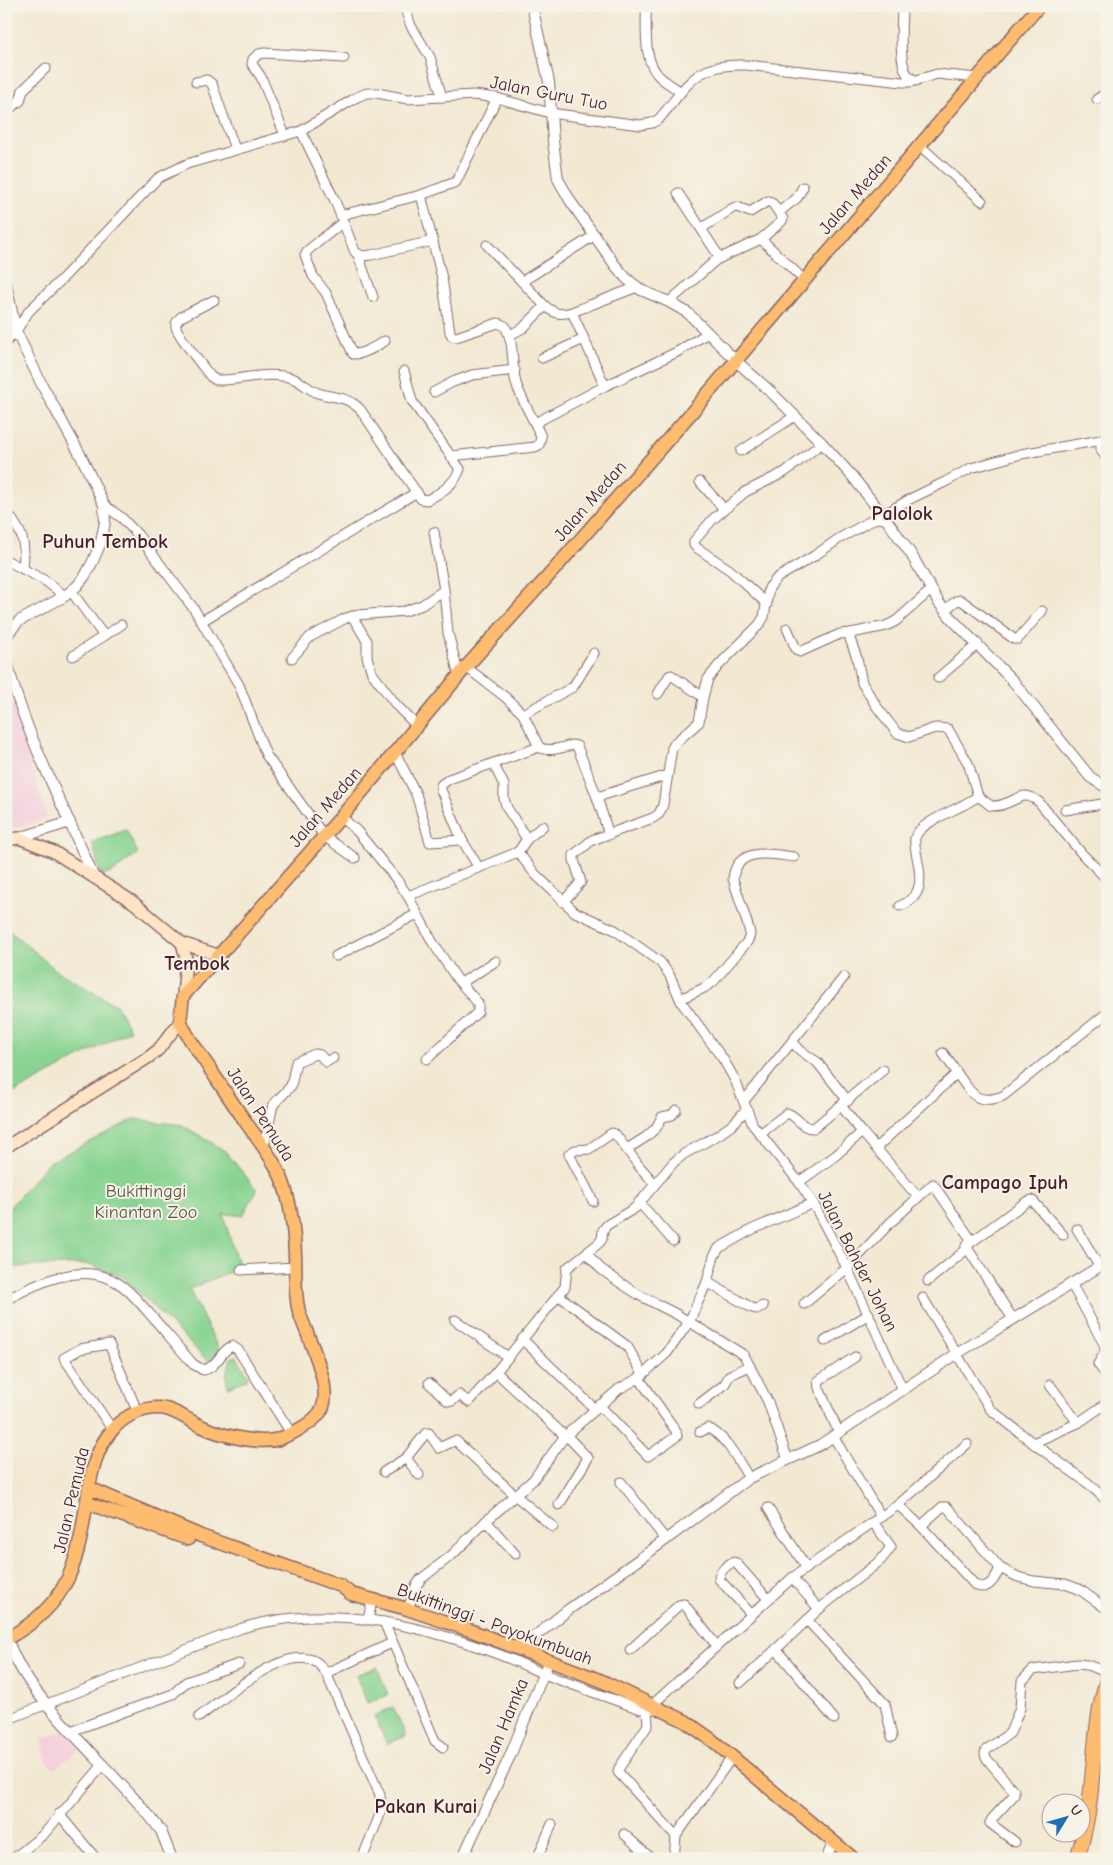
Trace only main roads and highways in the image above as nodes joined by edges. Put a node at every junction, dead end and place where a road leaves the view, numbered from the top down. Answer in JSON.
{"nodes":[{"id":1,"x":1038,"y":6,"type":"edge"},
{"id":2,"x":6,"y":840,"type":"edge"},
{"id":3,"x":182,"y":943,"type":"junction"},
{"id":4,"x":220,"y":956,"type":"junction"},
{"id":5,"x":183,"y":996,"type":"junction"},
{"id":6,"x":180,"y":1022,"type":"junction"},
{"id":7,"x":6,"y":1146,"type":"edge"},
{"id":8,"x":89,"y":1488,"type":"junction"},
{"id":9,"x":87,"y":1503,"type":"junction"},
{"id":10,"x":352,"y":1594,"type":"junction"},
{"id":11,"x":6,"y":1639,"type":"edge"},
{"id":12,"x":1107,"y":1679,"type":"edge"},
{"id":13,"x":854,"y":1859,"type":"edge"},
{"id":14,"x":1077,"y":1859,"type":"edge"}],
"edges":[{"from":1,"to":4,"type":"main road","name":"Jalan Medan"},
{"from":2,"to":3,"type":"main road"},
{"from":3,"to":4,"type":"main road"},
{"from":3,"to":5,"type":"main road"},
{"from":4,"to":5,"type":"main road","name":"Jalan Medan"},
{"from":5,"to":6,"type":"main road"},
{"from":6,"to":7,"type":"main road"},
{"from":6,"to":8,"type":"main road","name":"Jalan Pemuda"},
{"from":8,"to":9,"type":"main road","name":"Jalan Pemuda"},
{"from":8,"to":10,"type":"main road","name":"Bukittinggi - Payokumbuah"},
{"from":9,"to":10,"type":"main road"},
{"from":9,"to":11,"type":"main road","name":"Jalan Pemuda"},
{"from":10,"to":13,"type":"main road","name":"Bukittinggi - Payokumbuah"},
{"from":12,"to":14,"type":"highway"}]}
